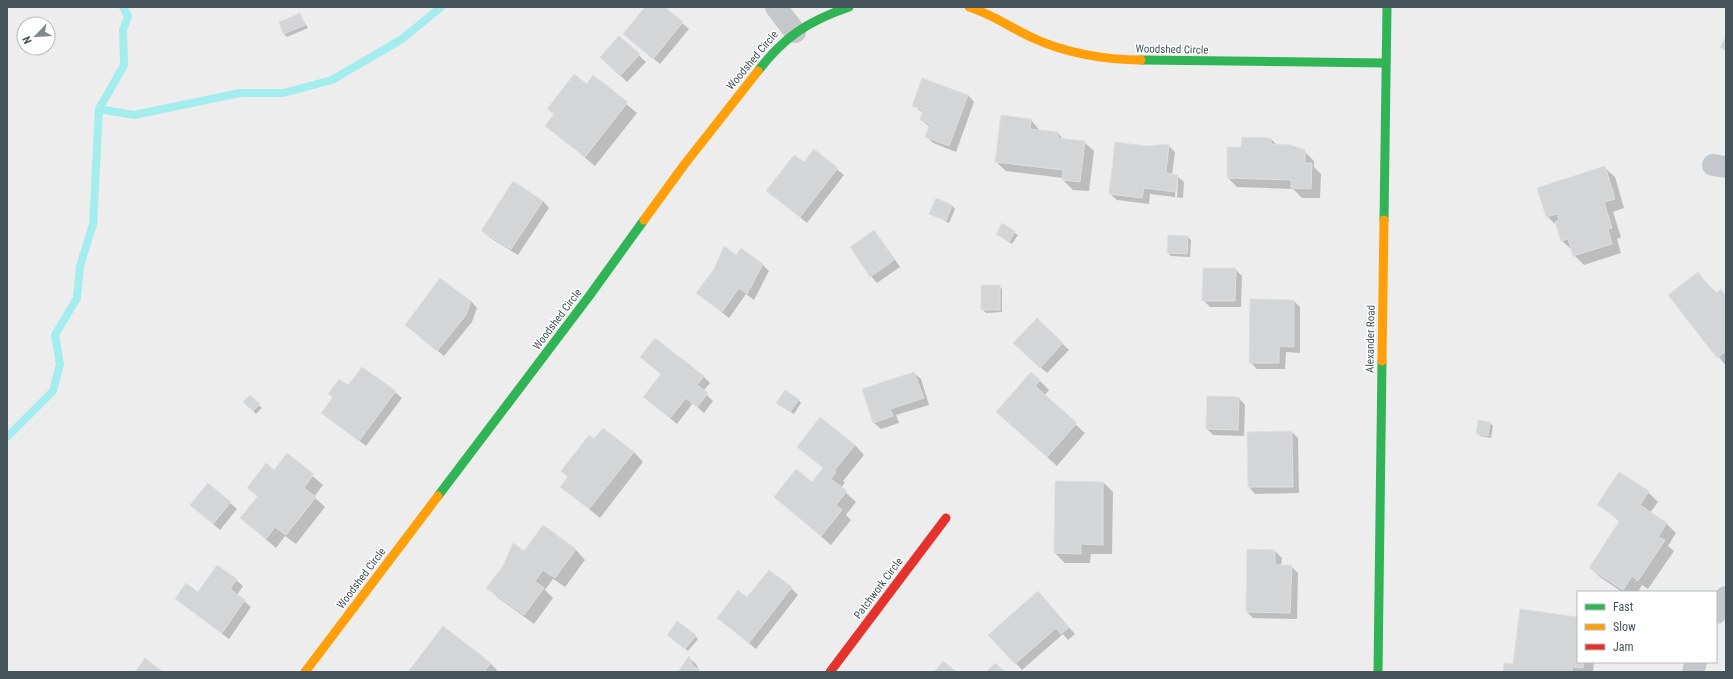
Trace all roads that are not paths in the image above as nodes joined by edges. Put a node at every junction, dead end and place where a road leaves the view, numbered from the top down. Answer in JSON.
{"nodes":[{"id":1,"x":776,"y":7,"type":"edge"},
{"id":2,"x":849,"y":7,"type":"edge"},
{"id":3,"x":969,"y":7,"type":"edge"},
{"id":4,"x":1387,"y":7,"type":"edge"},
{"id":5,"x":795,"y":32,"type":"junction"},
{"id":6,"x":1385,"y":63,"type":"junction"},
{"id":7,"x":946,"y":518,"type":"dead end"},
{"id":8,"x":1726,"y":598,"type":"edge"},
{"id":9,"x":1717,"y":611,"type":"edge"},
{"id":10,"x":305,"y":672,"type":"edge"},
{"id":11,"x":830,"y":672,"type":"edge"},
{"id":12,"x":1378,"y":672,"type":"edge"}],
"edges":[{"from":1,"to":5,"type":"street"},
{"from":2,"to":5,"type":"street","name":"Woodshed Circle"},
{"from":3,"to":6,"type":"street","name":"Woodshed Circle"},
{"from":4,"to":6,"type":"street","name":"Alexander Road"},
{"from":5,"to":10,"type":"street","name":"Woodshed Circle"},
{"from":6,"to":12,"type":"street","name":"Alexander Road"},
{"from":7,"to":11,"type":"street","name":"Patchwork Circle"},
{"from":8,"to":9,"type":"street"}]}
